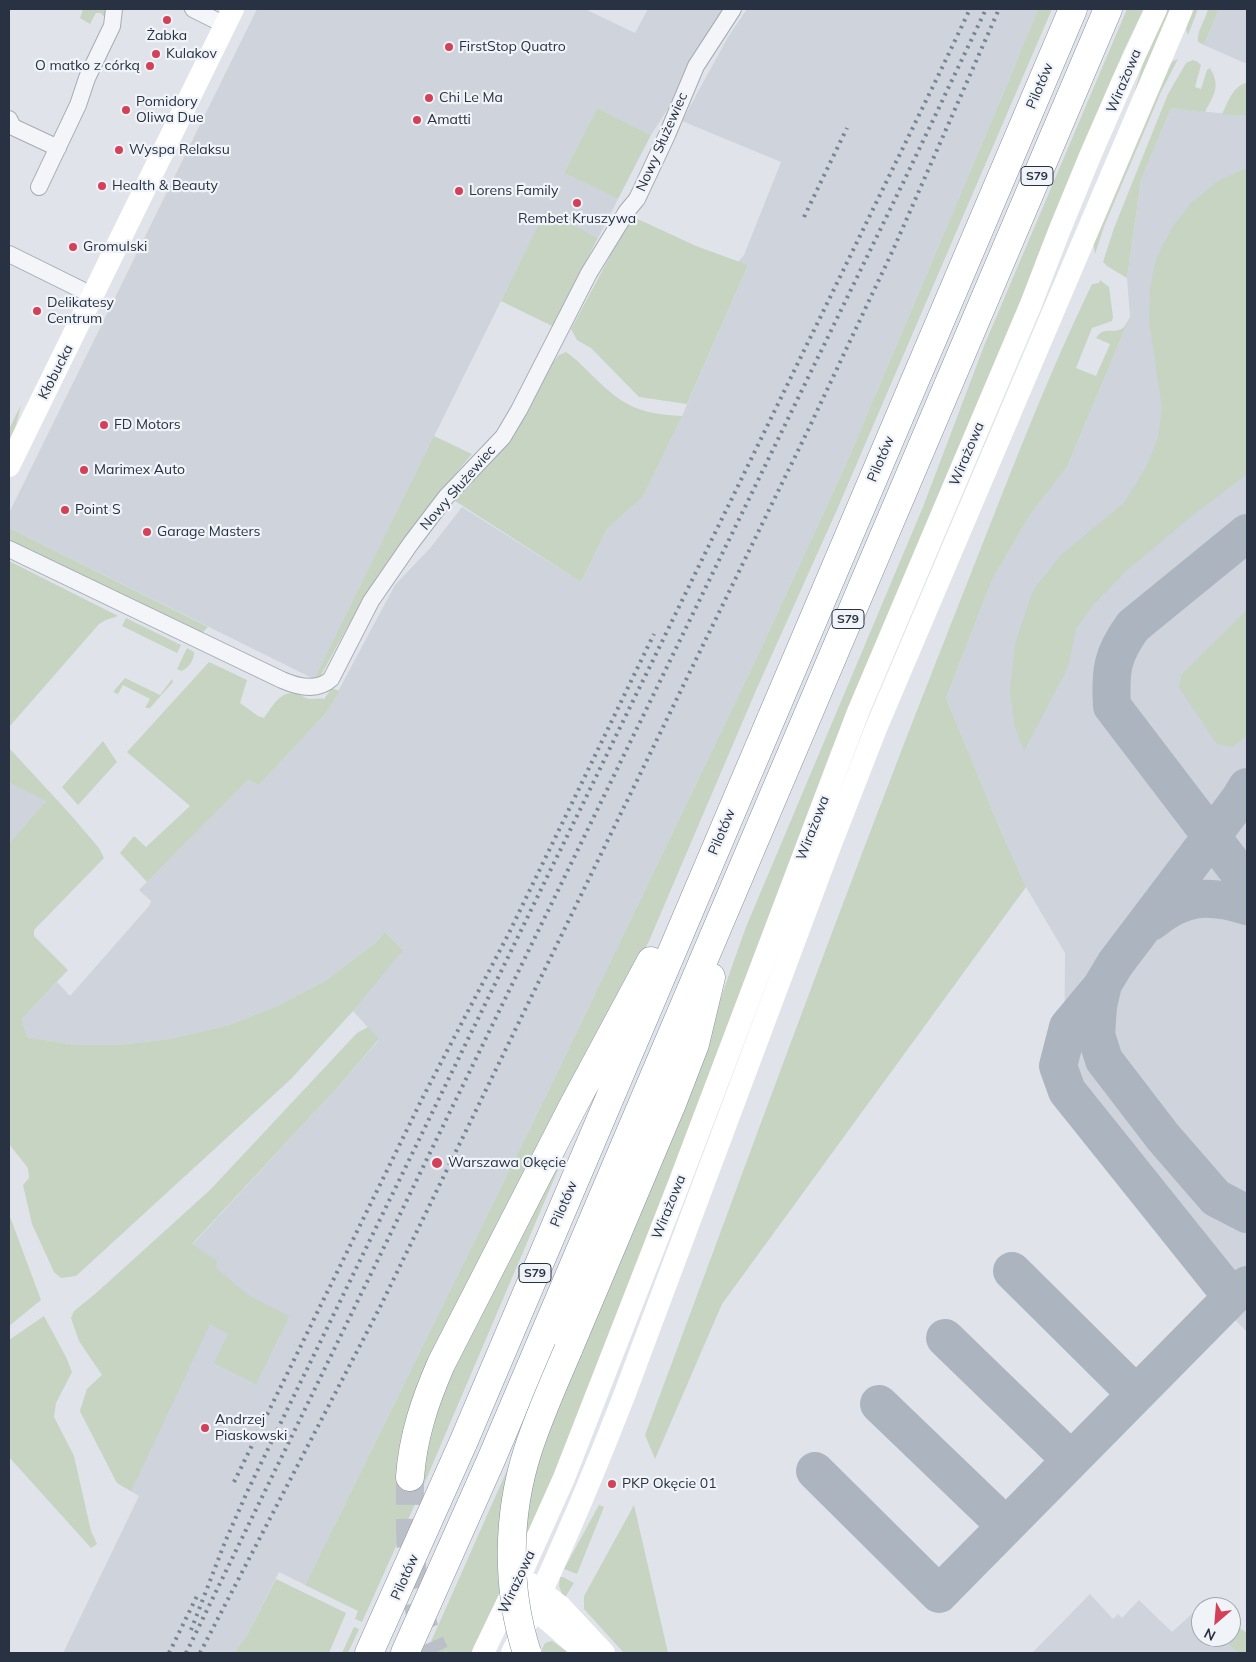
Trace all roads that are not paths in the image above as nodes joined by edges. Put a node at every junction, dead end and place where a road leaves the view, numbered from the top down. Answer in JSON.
{"nodes":[{"id":1,"x":114,"y":9,"type":"edge"},
{"id":2,"x":193,"y":9,"type":"edge"},
{"id":3,"x":733,"y":9,"type":"edge"},
{"id":4,"x":1073,"y":9,"type":"edge"},
{"id":5,"x":1108,"y":9,"type":"edge"},
{"id":6,"x":1156,"y":9,"type":"edge"},
{"id":7,"x":1182,"y":9,"type":"edge"},
{"id":8,"x":229,"y":17,"type":"edge"},
{"id":9,"x":9,"y":119,"type":"edge"},
{"id":10,"x":58,"y":148,"type":"junction"},
{"id":11,"x":39,"y":187,"type":"dead end"},
{"id":12,"x":9,"y":254,"type":"edge"},
{"id":13,"x":94,"y":296,"type":"junction"},
{"id":14,"x":9,"y":466,"type":"edge"},
{"id":15,"x":9,"y":549,"type":"edge"},
{"id":16,"x":697,"y":891,"type":"junction"},
{"id":17,"x":731,"y":896,"type":"junction"},
{"id":18,"x":410,"y":1477,"type":"tunnel mouth"},
{"id":19,"x":516,"y":1585,"type":"junction"},
{"id":20,"x":538,"y":1601,"type":"junction"},
{"id":21,"x":369,"y":1653,"type":"edge"},
{"id":22,"x":405,"y":1653,"type":"edge"},
{"id":23,"x":483,"y":1653,"type":"edge"},
{"id":24,"x":512,"y":1653,"type":"edge"},
{"id":25,"x":527,"y":1653,"type":"edge"},
{"id":26,"x":585,"y":1653,"type":"edge"},
{"id":27,"x":604,"y":1653,"type":"edge"}],
"edges":[{"from":1,"to":10,"type":"street"},
{"from":2,"to":8,"type":"street"},
{"from":3,"to":15,"type":"street","name":"Nowy Służewiec"},
{"from":4,"to":16,"type":"highway","name":"Pilotów","number":"S79"},
{"from":5,"to":17,"type":"highway","number":"S79"},
{"from":6,"to":19,"type":"main road","name":"Wirażowa"},
{"from":7,"to":20,"type":"main road","name":"Wirażowa"},
{"from":8,"to":13,"type":"main road","name":"Kłobucka"},
{"from":9,"to":10,"type":"street"},
{"from":10,"to":11,"type":"street"},
{"from":12,"to":13,"type":"street"},
{"from":13,"to":14,"type":"main road","name":"Kłobucka"},
{"from":16,"to":18,"type":"highway"},
{"from":16,"to":21,"type":"highway","name":"Pilotów","number":"S79"},
{"from":17,"to":22,"type":"highway","number":"S79"},
{"from":17,"to":25,"type":"highway","bridge":true},
{"from":19,"to":20,"type":"main road"},
{"from":19,"to":23,"type":"main road","name":"Wirażowa"},
{"from":20,"to":24,"type":"main road","name":"Wirażowa"},
{"from":20,"to":26,"type":"main road"},
{"from":20,"to":27,"type":"main road"}]}
